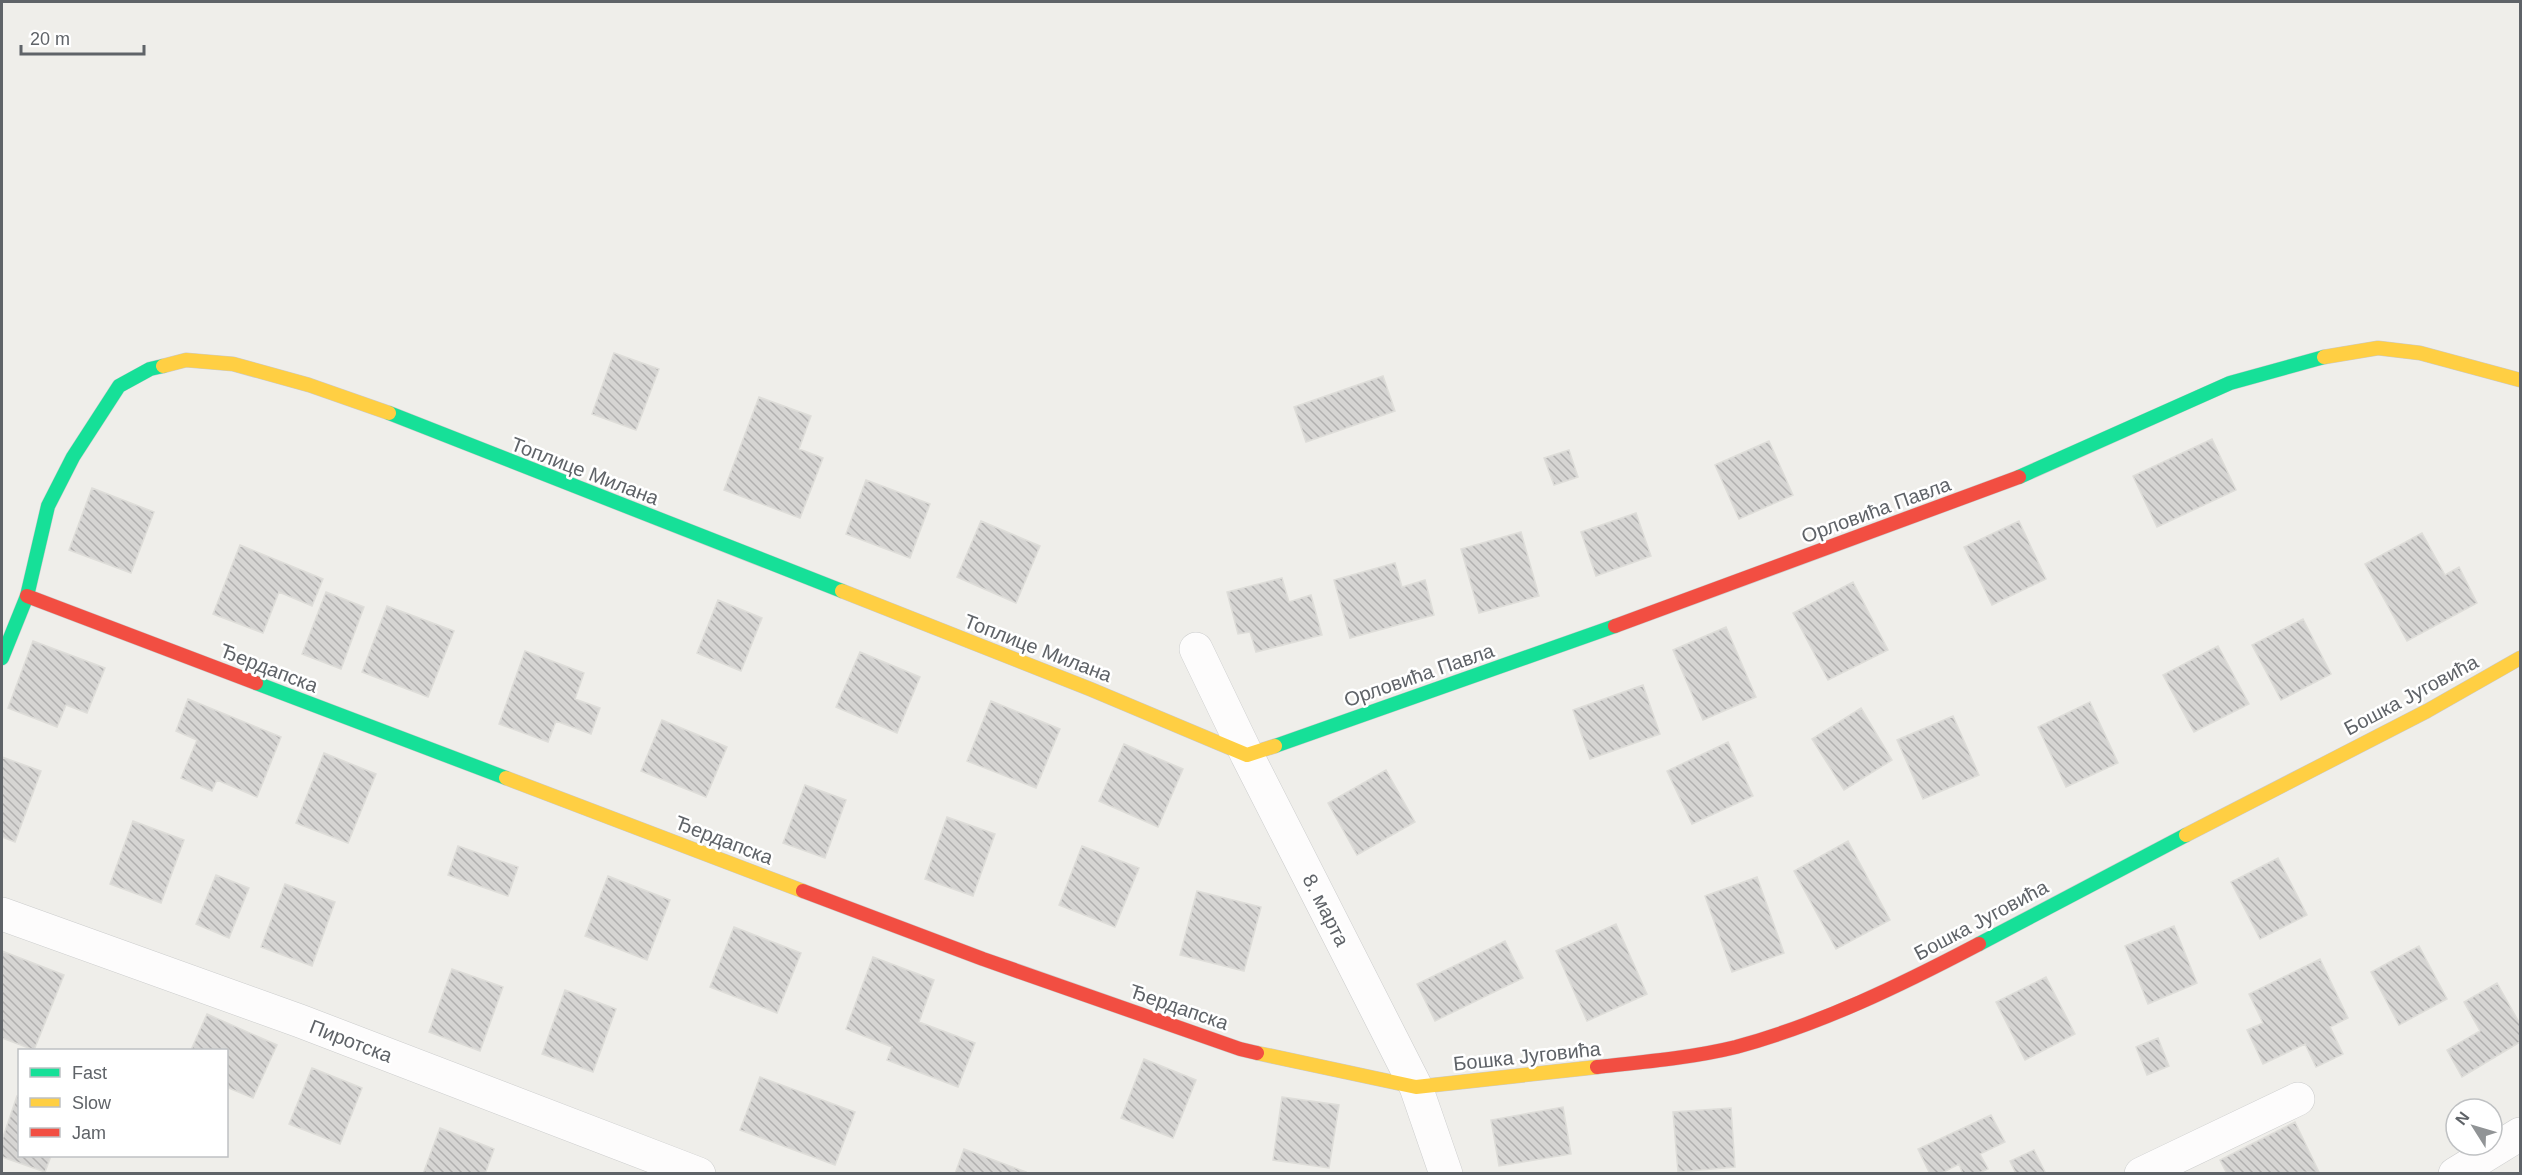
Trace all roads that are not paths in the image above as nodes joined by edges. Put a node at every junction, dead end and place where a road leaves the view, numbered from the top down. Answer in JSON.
{"nodes":[{"id":1,"x":2520,"y":380,"type":"edge"},
{"id":2,"x":27,"y":596,"type":"junction"},
{"id":3,"x":1196,"y":650,"type":"dead end"},
{"id":4,"x":2,"y":658,"type":"edge"},
{"id":5,"x":2520,"y":658,"type":"edge"},
{"id":6,"x":1247,"y":755,"type":"junction"},
{"id":7,"x":2,"y":914,"type":"edge"},
{"id":8,"x":1416,"y":1087,"type":"junction"},
{"id":9,"x":2298,"y":1099,"type":"dead end"},
{"id":10,"x":2520,"y":1134,"type":"edge"},
{"id":11,"x":699,"y":1173,"type":"edge"},
{"id":12,"x":1446,"y":1173,"type":"edge"},
{"id":13,"x":2141,"y":1173,"type":"edge"},
{"id":14,"x":2455,"y":1173,"type":"edge"}],
"edges":[{"from":1,"to":6,"type":"street","name":"Орловића Павла"},
{"from":2,"to":4,"type":"street","name":"Топлице Милана"},
{"from":2,"to":6,"type":"street","name":"Топлице Милана"},
{"from":2,"to":8,"type":"street","name":"Ђердапска"},
{"from":3,"to":6,"type":"street","name":"8. марта"},
{"from":5,"to":8,"type":"street","name":"Бошка Југовића"},
{"from":6,"to":8,"type":"street","name":"8. марта"},
{"from":7,"to":11,"type":"street","name":"Пиротска"},
{"from":8,"to":12,"type":"street","name":"8. марта"},
{"from":9,"to":13,"type":"street"},
{"from":10,"to":14,"type":"street"}]}
